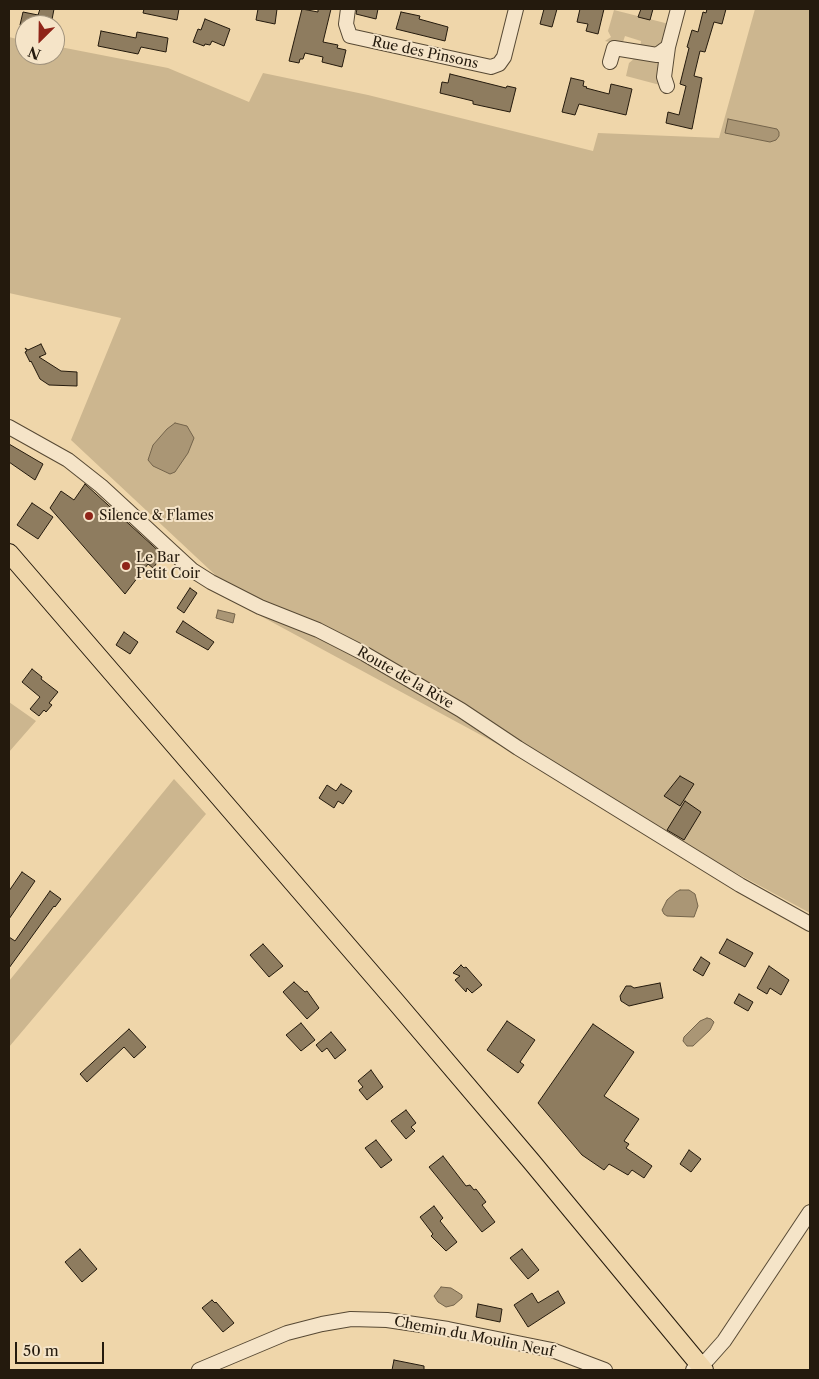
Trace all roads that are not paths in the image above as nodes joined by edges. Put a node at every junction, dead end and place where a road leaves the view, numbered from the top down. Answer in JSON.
{"nodes":[{"id":1,"x":348,"y":9,"type":"edge"},
{"id":2,"x":516,"y":9,"type":"edge"},
{"id":3,"x":678,"y":9,"type":"edge"},
{"id":4,"x":668,"y":47,"type":"junction"},
{"id":5,"x":610,"y":62,"type":"dead end"},
{"id":6,"x":667,"y":86,"type":"dead end"},
{"id":7,"x":9,"y":427,"type":"edge"},
{"id":8,"x":9,"y":553,"type":"edge"},
{"id":9,"x":810,"y":924,"type":"edge"},
{"id":10,"x":810,"y":1212,"type":"edge"},
{"id":11,"x":699,"y":1369,"type":"edge"},
{"id":12,"x":199,"y":1370,"type":"edge"},
{"id":13,"x":605,"y":1370,"type":"edge"}],
"edges":[{"from":1,"to":2,"type":"street","name":"Rue des Pinsons"},
{"from":3,"to":4,"type":"street"},
{"from":4,"to":5,"type":"street"},
{"from":4,"to":6,"type":"street"},
{"from":7,"to":9,"type":"street","name":"Route de la Rive"},
{"from":8,"to":11,"type":"main road"},
{"from":10,"to":11,"type":"street"},
{"from":12,"to":13,"type":"street","name":"Chemin du Moulin Neuf"}]}
